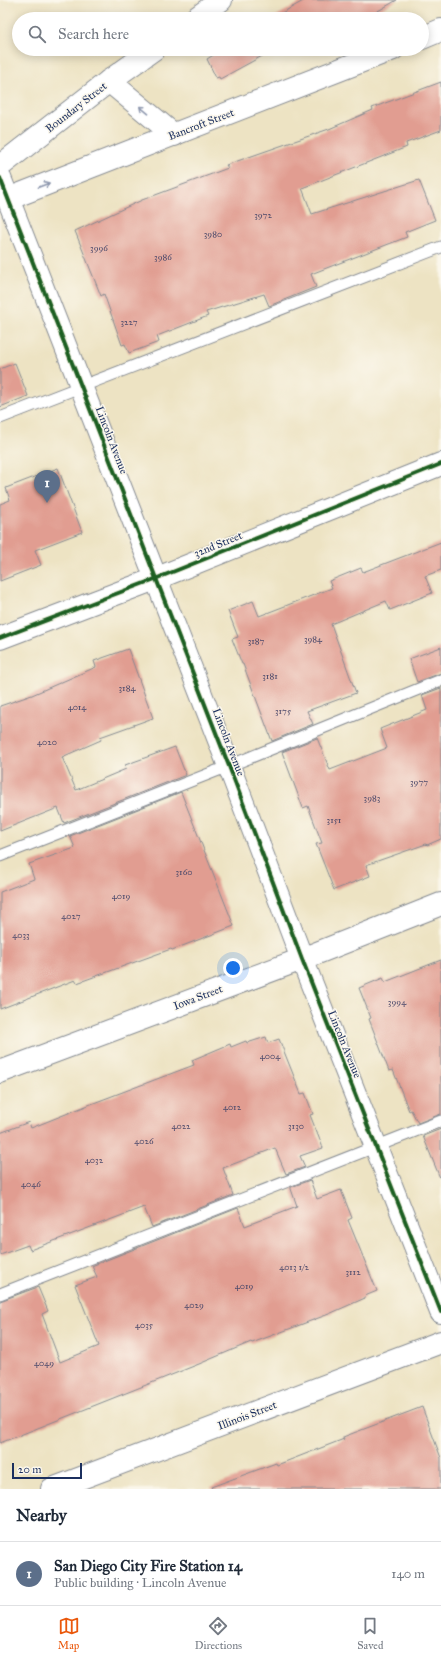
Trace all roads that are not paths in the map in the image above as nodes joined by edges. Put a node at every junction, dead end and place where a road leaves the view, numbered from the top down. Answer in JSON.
{"nodes":[{"id":1,"x":221,"y":0,"type":"edge"},
{"id":2,"x":205,"y":12,"type":"edge"},
{"id":3,"x":441,"y":30,"type":"edge"},
{"id":4,"x":429,"y":35,"type":"edge"},
{"id":5,"x":144,"y":56,"type":"edge"},
{"id":6,"x":375,"y":56,"type":"edge"},
{"id":7,"x":109,"y":81,"type":"junction"},
{"id":8,"x":174,"y":135,"type":"junction"},
{"id":9,"x":0,"y":166,"type":"edge"},
{"id":10,"x":0,"y":178,"type":"edge"},
{"id":11,"x":8,"y":199,"type":"junction"},
{"id":12,"x":441,"y":247,"type":"edge"},
{"id":13,"x":82,"y":386,"type":"junction"},
{"id":14,"x":0,"y":418,"type":"edge"},
{"id":15,"x":441,"y":464,"type":"edge"},
{"id":16,"x":155,"y":579,"type":"junction"},
{"id":17,"x":0,"y":638,"type":"edge"},
{"id":18,"x":441,"y":680,"type":"edge"},
{"id":19,"x":229,"y":766,"type":"junction"},
{"id":20,"x":0,"y":856,"type":"edge"},
{"id":21,"x":441,"y":904,"type":"edge"},
{"id":22,"x":302,"y":959,"type":"junction"},
{"id":23,"x":0,"y":1072,"type":"edge"},
{"id":24,"x":441,"y":1121,"type":"edge"},
{"id":25,"x":376,"y":1146,"type":"junction"},
{"id":26,"x":0,"y":1294,"type":"edge"},
{"id":27,"x":441,"y":1312,"type":"edge"},
{"id":28,"x":441,"y":1342,"type":"edge"},
{"id":29,"x":52,"y":1489,"type":"edge"}],
"edges":[{"from":1,"to":2,"type":"street"},
{"from":3,"to":4,"type":"street"},
{"from":5,"to":7,"type":"street","name":"Boundary Street"},
{"from":6,"to":8,"type":"street","name":"Bancroft Street"},
{"from":8,"to":7,"type":"street","one_way":true},
{"from":7,"to":9,"type":"street","name":"Boundary Street"},
{"from":11,"to":8,"type":"street","name":"Bancroft Street","one_way":true},
{"from":10,"to":11,"type":"street","name":"Lincoln Avenue"},
{"from":11,"to":13,"type":"street","name":"Lincoln Avenue"},
{"from":12,"to":13,"type":"lane"},
{"from":13,"to":14,"type":"lane"},
{"from":13,"to":16,"type":"street","name":"Lincoln Avenue"},
{"from":15,"to":16,"type":"street","name":"32nd Street"},
{"from":16,"to":17,"type":"street","name":"32nd Street"},
{"from":16,"to":19,"type":"street","name":"Lincoln Avenue"},
{"from":18,"to":19,"type":"lane"},
{"from":19,"to":20,"type":"lane"},
{"from":19,"to":22,"type":"street","name":"Lincoln Avenue"},
{"from":21,"to":22,"type":"street","name":"Iowa Street"},
{"from":22,"to":23,"type":"street","name":"Iowa Street"},
{"from":22,"to":25,"type":"street","name":"Lincoln Avenue"},
{"from":24,"to":25,"type":"lane"},
{"from":25,"to":26,"type":"lane"},
{"from":25,"to":27,"type":"street","name":"Lincoln Avenue"},
{"from":28,"to":29,"type":"street","name":"Illinois Street"}]}
